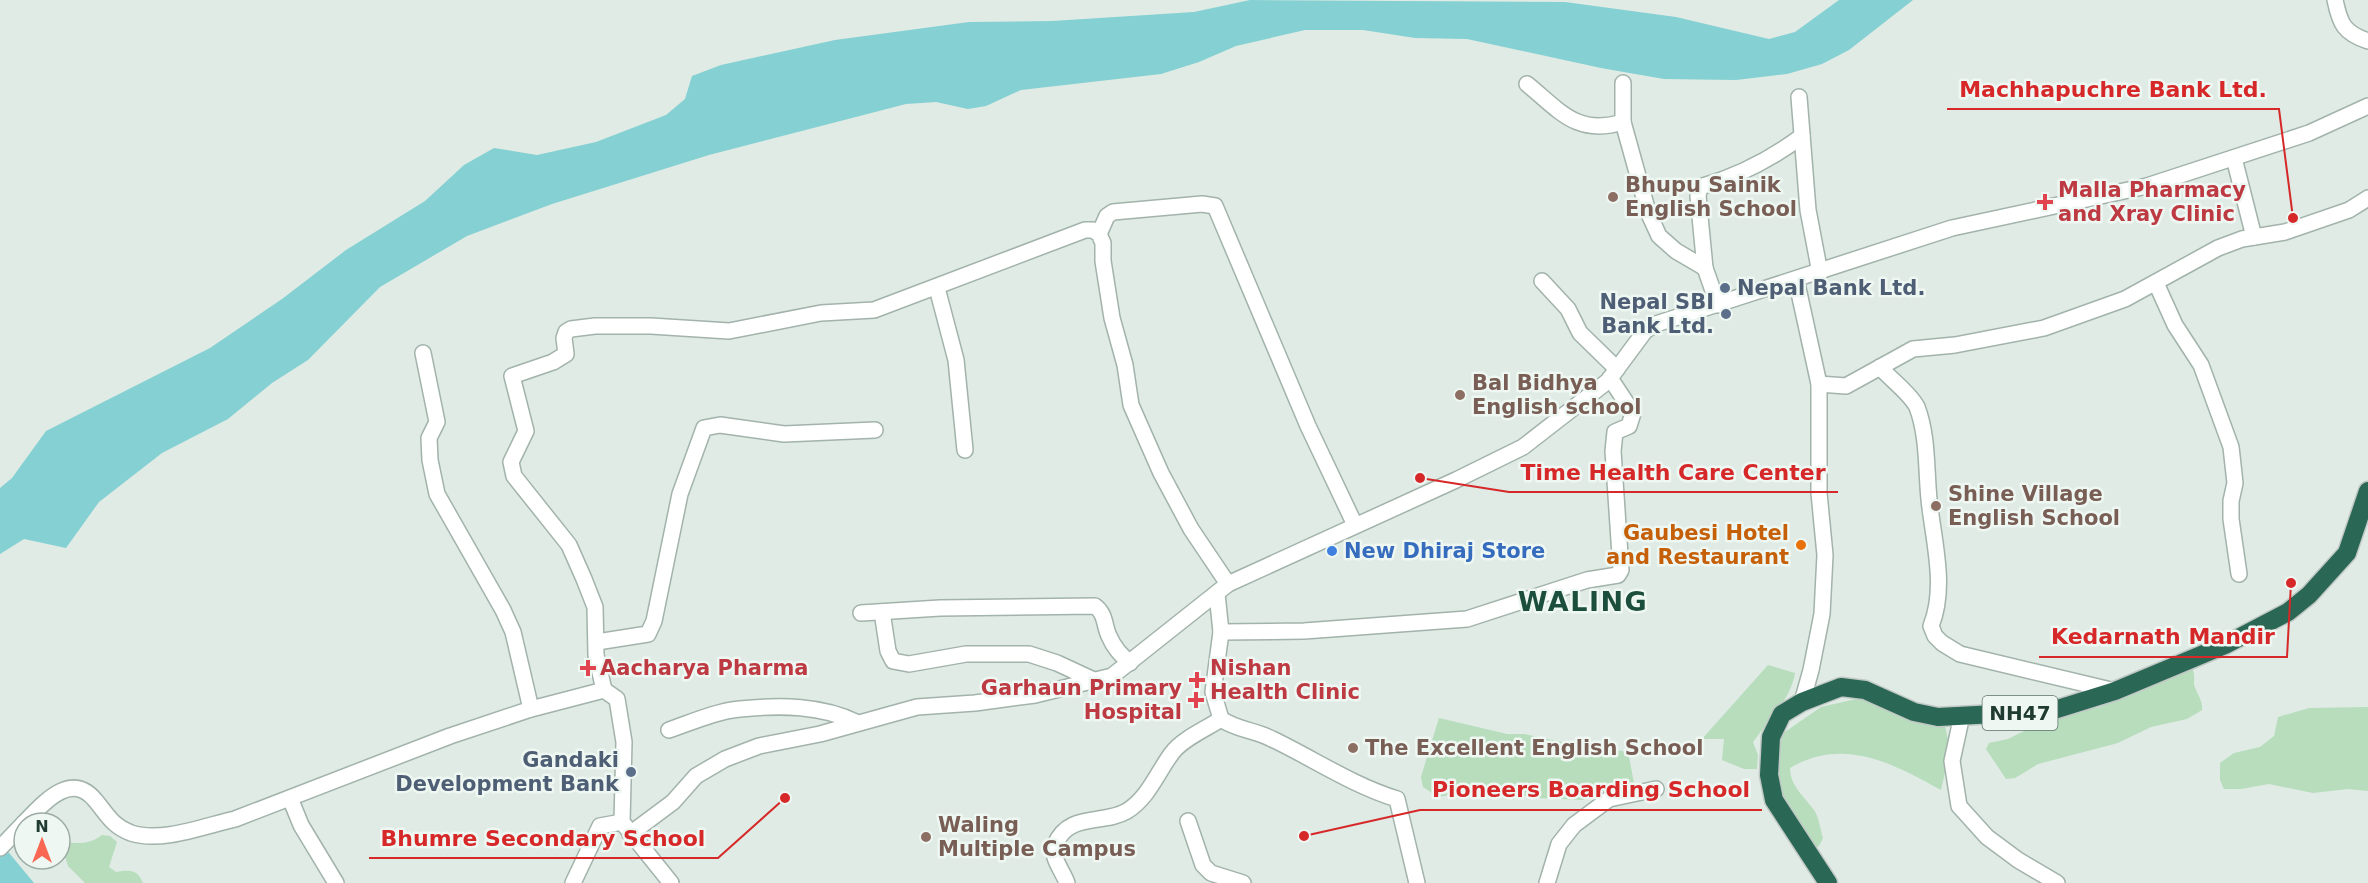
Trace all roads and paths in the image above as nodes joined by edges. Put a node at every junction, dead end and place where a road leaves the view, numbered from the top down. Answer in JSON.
{"nodes":[{"id":1,"x":2336,"y":0,"type":"edge"},
{"id":2,"x":2368,"y":41,"type":"edge"},
{"id":3,"x":1623,"y":83,"type":"dead end"},
{"id":4,"x":1527,"y":84,"type":"dead end"},
{"id":5,"x":1799,"y":97,"type":"dead end"},
{"id":6,"x":2368,"y":106,"type":"edge"},
{"id":7,"x":1623,"y":122,"type":"junction"},
{"id":8,"x":1802,"y":136,"type":"junction"},
{"id":9,"x":2234,"y":158,"type":"junction"},
{"id":10,"x":2368,"y":198,"type":"edge"},
{"id":11,"x":1100,"y":234,"type":"junction"},
{"id":12,"x":2254,"y":237,"type":"junction"},
{"id":13,"x":1705,"y":268,"type":"junction"},
{"id":14,"x":1820,"y":273,"type":"junction"},
{"id":15,"x":1796,"y":279,"type":"junction"},
{"id":16,"x":1542,"y":281,"type":"dead end"},
{"id":17,"x":2156,"y":284,"type":"junction"},
{"id":18,"x":937,"y":288,"type":"junction"},
{"id":19,"x":1718,"y":305,"type":"junction"},
{"id":20,"x":423,"y":353,"type":"dead end"},
{"id":21,"x":1880,"y":367,"type":"junction"},
{"id":22,"x":1614,"y":373,"type":"junction"},
{"id":23,"x":1819,"y":384,"type":"junction"},
{"id":24,"x":875,"y":430,"type":"dead end"},
{"id":25,"x":965,"y":450,"type":"dead end"},
{"id":26,"x":2368,"y":491,"type":"edge"},
{"id":27,"x":1355,"y":525,"type":"junction"},
{"id":28,"x":2239,"y":574,"type":"dead end"},
{"id":29,"x":1223,"y":589,"type":"junction"},
{"id":30,"x":882,"y":612,"type":"junction"},
{"id":31,"x":861,"y":613,"type":"dead end"},
{"id":32,"x":1221,"y":632,"type":"junction"},
{"id":33,"x":597,"y":642,"type":"junction"},
{"id":34,"x":1130,"y":663,"type":"junction"},
{"id":35,"x":1098,"y":682,"type":"junction"},
{"id":36,"x":604,"y":690,"type":"junction"},
{"id":37,"x":2115,"y":691,"type":"junction"},
{"id":38,"x":1802,"y":702,"type":"junction"},
{"id":39,"x":531,"y":709,"type":"junction"},
{"id":40,"x":1962,"y":715,"type":"junction"},
{"id":41,"x":1221,"y":719,"type":"junction"},
{"id":42,"x":858,"y":723,"type":"junction"},
{"id":43,"x":669,"y":730,"type":"dead end"},
{"id":44,"x":1656,"y":789,"type":"dead end"},
{"id":45,"x":290,"y":798,"type":"junction"},
{"id":46,"x":36,"y":811,"type":"edge"},
{"id":47,"x":1188,"y":821,"type":"dead end"},
{"id":48,"x":626,"y":828,"type":"junction"},
{"id":49,"x":12,"y":836,"type":"edge"},
{"id":50,"x":0,"y":848,"type":"edge"},
{"id":51,"x":336,"y":883,"type":"edge"},
{"id":52,"x":573,"y":883,"type":"edge"},
{"id":53,"x":671,"y":883,"type":"edge"},
{"id":54,"x":1067,"y":883,"type":"edge"},
{"id":55,"x":1243,"y":883,"type":"edge"},
{"id":56,"x":1418,"y":883,"type":"edge"},
{"id":57,"x":1547,"y":883,"type":"edge"},
{"id":58,"x":1828,"y":883,"type":"edge"},
{"id":59,"x":2056,"y":883,"type":"edge"}],
"edges":[{"from":1,"to":2,"type":"street"},
{"from":3,"to":7,"type":"street"},
{"from":4,"to":7,"type":"street"},
{"from":5,"to":8,"type":"street"},
{"from":6,"to":9,"type":"street"},
{"from":7,"to":13,"type":"street"},
{"from":8,"to":13,"type":"street"},
{"from":8,"to":14,"type":"street"},
{"from":9,"to":12,"type":"street"},
{"from":9,"to":14,"type":"street"},
{"from":10,"to":12,"type":"street"},
{"from":11,"to":18,"type":"street"},
{"from":11,"to":27,"type":"street"},
{"from":11,"to":29,"type":"street"},
{"from":12,"to":17,"type":"street"},
{"from":13,"to":19,"type":"street"},
{"from":14,"to":15,"type":"street"},
{"from":15,"to":19,"type":"street"},
{"from":15,"to":23,"type":"street"},
{"from":16,"to":22,"type":"street"},
{"from":17,"to":21,"type":"street"},
{"from":17,"to":28,"type":"street"},
{"from":18,"to":25,"type":"street"},
{"from":18,"to":33,"type":"street"},
{"from":19,"to":22,"type":"street"},
{"from":20,"to":39,"type":"street"},
{"from":21,"to":23,"type":"street"},
{"from":21,"to":37,"type":"street"},
{"from":22,"to":27,"type":"street"},
{"from":22,"to":32,"type":"street"},
{"from":23,"to":38,"type":"street"},
{"from":24,"to":33,"type":"street"},
{"from":26,"to":37,"type":"highway","number":"NH47"},
{"from":27,"to":29,"type":"street"},
{"from":29,"to":32,"type":"street"},
{"from":29,"to":34,"type":"street"},
{"from":30,"to":31,"type":"street"},
{"from":30,"to":34,"type":"street"},
{"from":30,"to":35,"type":"street"},
{"from":32,"to":41,"type":"street"},
{"from":33,"to":36,"type":"street"},
{"from":34,"to":35,"type":"street"},
{"from":35,"to":42,"type":"street"},
{"from":36,"to":39,"type":"street"},
{"from":36,"to":48,"type":"street"},
{"from":37,"to":40,"type":"highway","number":"NH47"},
{"from":38,"to":40,"type":"highway","number":"NH47"},
{"from":38,"to":58,"type":"highway","number":"NH47"},
{"from":39,"to":45,"type":"street"},
{"from":40,"to":59,"type":"street"},
{"from":41,"to":54,"type":"street"},
{"from":41,"to":56,"type":"street"},
{"from":42,"to":43,"type":"street"},
{"from":42,"to":48,"type":"street"},
{"from":44,"to":57,"type":"street"},
{"from":45,"to":46,"type":"street"},
{"from":45,"to":51,"type":"street"},
{"from":47,"to":55,"type":"street"},
{"from":48,"to":52,"type":"street"},
{"from":48,"to":53,"type":"street"},
{"from":49,"to":50,"type":"street"}]}
